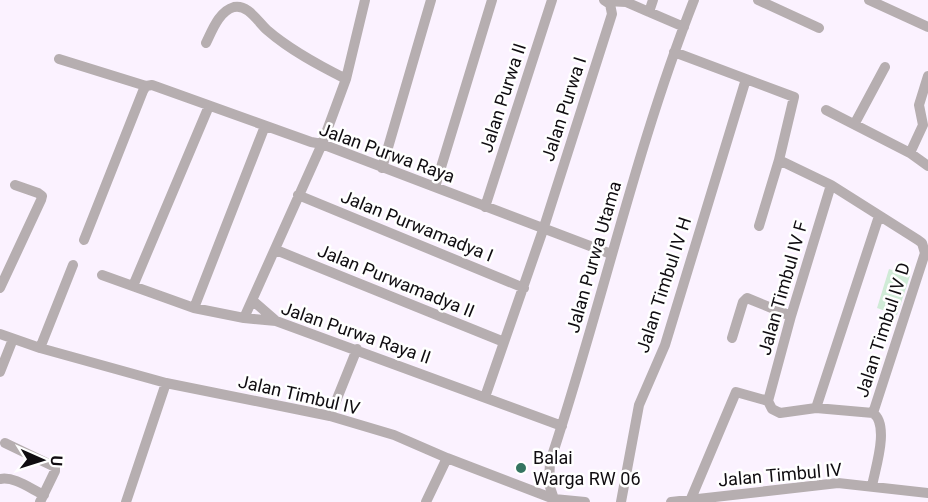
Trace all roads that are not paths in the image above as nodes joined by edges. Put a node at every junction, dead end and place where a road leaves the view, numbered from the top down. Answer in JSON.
{"nodes":[{"id":1,"x":365,"y":0,"type":"edge"},
{"id":2,"x":431,"y":0,"type":"edge"},
{"id":3,"x":492,"y":0,"type":"edge"},
{"id":4,"x":552,"y":0,"type":"edge"},
{"id":5,"x":605,"y":0,"type":"edge"},
{"id":6,"x":653,"y":0,"type":"edge"},
{"id":7,"x":694,"y":0,"type":"edge"},
{"id":8,"x":758,"y":0,"type":"edge"},
{"id":9,"x":869,"y":0,"type":"edge"},
{"id":10,"x":649,"y":12,"type":"junction"},
{"id":11,"x":684,"y":27,"type":"junction"},
{"id":12,"x":928,"y":27,"type":"edge"},
{"id":13,"x":819,"y":28,"type":"dead end"},
{"id":14,"x":206,"y":43,"type":"dead end"},
{"id":15,"x":674,"y":51,"type":"junction"},
{"id":16,"x":59,"y":59,"type":"dead end"},
{"id":17,"x":885,"y":67,"type":"dead end"},
{"id":18,"x":928,"y":76,"type":"edge"},
{"id":19,"x":346,"y":79,"type":"junction"},
{"id":20,"x":746,"y":79,"type":"junction"},
{"id":21,"x":149,"y":86,"type":"junction"},
{"id":22,"x":209,"y":106,"type":"junction"},
{"id":23,"x":826,"y":110,"type":"dead end"},
{"id":24,"x":855,"y":123,"type":"junction"},
{"id":25,"x":265,"y":126,"type":"junction"},
{"id":26,"x":322,"y":144,"type":"junction"},
{"id":27,"x":910,"y":153,"type":"junction"},
{"id":28,"x":779,"y":160,"type":"junction"},
{"id":29,"x":928,"y":166,"type":"edge"},
{"id":30,"x":382,"y":168,"type":"junction"},
{"id":31,"x":15,"y":185,"type":"dead end"},
{"id":32,"x":831,"y":185,"type":"junction"},
{"id":33,"x":435,"y":187,"type":"junction"},
{"id":34,"x":298,"y":195,"type":"junction"},
{"id":35,"x":485,"y":207,"type":"junction"},
{"id":36,"x":879,"y":216,"type":"junction"},
{"id":37,"x":759,"y":226,"type":"dead end"},
{"id":38,"x":543,"y":230,"type":"junction"},
{"id":39,"x":84,"y":240,"type":"dead end"},
{"id":40,"x":276,"y":250,"type":"junction"},
{"id":41,"x":610,"y":254,"type":"junction"},
{"id":42,"x":73,"y":265,"type":"dead end"},
{"id":43,"x":102,"y":275,"type":"dead end"},
{"id":44,"x":133,"y":286,"type":"junction"},
{"id":45,"x":0,"y":288,"type":"edge"},
{"id":46,"x":524,"y":288,"type":"junction"},
{"id":47,"x":252,"y":300,"type":"junction"},
{"id":48,"x":194,"y":308,"type":"junction"},
{"id":49,"x":791,"y":316,"type":"junction"},
{"id":50,"x":244,"y":318,"type":"junction"},
{"id":51,"x":276,"y":321,"type":"junction"},
{"id":52,"x":0,"y":334,"type":"edge"},
{"id":53,"x":732,"y":338,"type":"dead end"},
{"id":54,"x":13,"y":339,"type":"junction"},
{"id":55,"x":504,"y":342,"type":"junction"},
{"id":56,"x":40,"y":348,"type":"junction"},
{"id":57,"x":357,"y":349,"type":"junction"},
{"id":58,"x":0,"y":372,"type":"edge"},
{"id":59,"x":166,"y":383,"type":"junction"},
{"id":60,"x":485,"y":397,"type":"junction"},
{"id":61,"x":768,"y":401,"type":"junction"},
{"id":62,"x":816,"y":408,"type":"junction"},
{"id":63,"x":873,"y":413,"type":"junction"},
{"id":64,"x":330,"y":416,"type":"junction"},
{"id":65,"x":562,"y":426,"type":"junction"},
{"id":66,"x":5,"y":443,"type":"dead end"},
{"id":67,"x":447,"y":458,"type":"junction"},
{"id":68,"x":0,"y":479,"type":"edge"},
{"id":69,"x":872,"y":486,"type":"junction"},
{"id":70,"x":928,"y":493,"type":"edge"},
{"id":71,"x":769,"y":496,"type":"edge"},
{"id":72,"x":913,"y":497,"type":"edge"},
{"id":73,"x":42,"y":498,"type":"edge"},
{"id":74,"x":554,"y":500,"type":"edge"},
{"id":75,"x":690,"y":501,"type":"edge"},
{"id":76,"x":126,"y":502,"type":"edge"},
{"id":77,"x":426,"y":502,"type":"edge"},
{"id":78,"x":585,"y":502,"type":"edge"},
{"id":79,"x":621,"y":502,"type":"edge"},
{"id":80,"x":671,"y":502,"type":"edge"}],
"edges":[{"from":1,"to":19,"type":"street"},
{"from":2,"to":30,"type":"street"},
{"from":3,"to":33,"type":"street"},
{"from":4,"to":35,"type":"street","name":"Jalan Purwa II"},
{"from":5,"to":10,"type":"street"},
{"from":5,"to":38,"type":"street","name":"Jalan Purwa I"},
{"from":6,"to":10,"type":"street"},
{"from":7,"to":11,"type":"street","name":"Jalan Purwa Utama"},
{"from":8,"to":13,"type":"street"},
{"from":9,"to":12,"type":"street"},
{"from":10,"to":11,"type":"street"},
{"from":11,"to":15,"type":"street","name":"Jalan Purwa Utama"},
{"from":14,"to":19,"type":"street"},
{"from":15,"to":20,"type":"street"},
{"from":15,"to":41,"type":"street","name":"Jalan Purwa Utama"},
{"from":16,"to":21,"type":"street","name":"Jalan Purwa Raya"},
{"from":17,"to":24,"type":"street"},
{"from":18,"to":27,"type":"street"},
{"from":19,"to":26,"type":"street"},
{"from":20,"to":28,"type":"street"},
{"from":20,"to":79,"type":"street","name":"Jalan Timbul IV H"},
{"from":21,"to":22,"type":"street","name":"Jalan Purwa Raya"},
{"from":21,"to":39,"type":"street"},
{"from":22,"to":25,"type":"street","name":"Jalan Purwa Raya"},
{"from":22,"to":44,"type":"street"},
{"from":23,"to":24,"type":"street"},
{"from":24,"to":27,"type":"street"},
{"from":25,"to":26,"type":"street","name":"Jalan Purwa Raya"},
{"from":25,"to":48,"type":"street"},
{"from":26,"to":30,"type":"street","name":"Jalan Purwa Raya"},
{"from":26,"to":34,"type":"street"},
{"from":27,"to":29,"type":"street"},
{"from":28,"to":32,"type":"street"},
{"from":28,"to":37,"type":"street"},
{"from":30,"to":33,"type":"street","name":"Jalan Purwa Raya"},
{"from":31,"to":45,"type":"street"},
{"from":32,"to":36,"type":"street"},
{"from":32,"to":49,"type":"street","name":"Jalan Timbul IV F"},
{"from":33,"to":35,"type":"street","name":"Jalan Purwa Raya"},
{"from":34,"to":40,"type":"street"},
{"from":34,"to":46,"type":"street","name":"Jalan Purwamadya I"},
{"from":35,"to":38,"type":"street","name":"Jalan Purwa Raya"},
{"from":36,"to":62,"type":"street"},
{"from":36,"to":63,"type":"street","name":"Jalan Timbul IV D"},
{"from":38,"to":41,"type":"street","name":"Jalan Purwa Raya"},
{"from":38,"to":46,"type":"street","name":"Jalan Purwa I"},
{"from":40,"to":47,"type":"street"},
{"from":40,"to":55,"type":"street","name":"Jalan Purwamadya II"},
{"from":41,"to":65,"type":"street","name":"Jalan Purwa Utama"},
{"from":42,"to":56,"type":"street"},
{"from":43,"to":44,"type":"street","name":"Jalan Purwa Raya II"},
{"from":44,"to":48,"type":"street","name":"Jalan Purwa Raya II"},
{"from":46,"to":55,"type":"street","name":"Jalan Purwa I"},
{"from":47,"to":50,"type":"street"},
{"from":47,"to":51,"type":"street"},
{"from":48,"to":50,"type":"street","name":"Jalan Purwa Raya II"},
{"from":49,"to":53,"type":"street"},
{"from":49,"to":61,"type":"street","name":"Jalan Timbul IV F"},
{"from":50,"to":51,"type":"street","name":"Jalan Purwa Raya II"},
{"from":51,"to":57,"type":"street","name":"Jalan Purwa Raya II"},
{"from":52,"to":54,"type":"street","name":"Jalan Timbul IV"},
{"from":54,"to":56,"type":"street","name":"Jalan Timbul IV"},
{"from":54,"to":58,"type":"street"},
{"from":55,"to":60,"type":"street","name":"Jalan Purwa I"},
{"from":56,"to":59,"type":"street","name":"Jalan Timbul IV"},
{"from":57,"to":60,"type":"street","name":"Jalan Purwa Raya II"},
{"from":57,"to":64,"type":"street"},
{"from":59,"to":64,"type":"street","name":"Jalan Timbul IV"},
{"from":59,"to":76,"type":"street"},
{"from":60,"to":65,"type":"street","name":"Jalan Purwa Raya II"},
{"from":61,"to":62,"type":"street"},
{"from":61,"to":75,"type":"street"},
{"from":62,"to":63,"type":"street"},
{"from":63,"to":69,"type":"street","name":"Jalan Timbul IV D"},
{"from":64,"to":67,"type":"street","name":"Jalan Timbul IV"},
{"from":65,"to":74,"type":"street","name":"Jalan Purwa Utama"},
{"from":66,"to":73,"type":"street"},
{"from":67,"to":74,"type":"street","name":"Jalan Timbul IV"},
{"from":67,"to":77,"type":"street"},
{"from":68,"to":73,"type":"street"},
{"from":69,"to":71,"type":"street","name":"Jalan Timbul IV"},
{"from":69,"to":72,"type":"street","name":"Jalan Timbul IV"},
{"from":70,"to":72,"type":"street","name":"Jalan Timbul IV"},
{"from":71,"to":75,"type":"street","name":"Jalan Timbul IV"},
{"from":74,"to":78,"type":"street","name":"Jalan Timbul IV"},
{"from":75,"to":80,"type":"street","name":"Jalan Timbul IV"}]}
